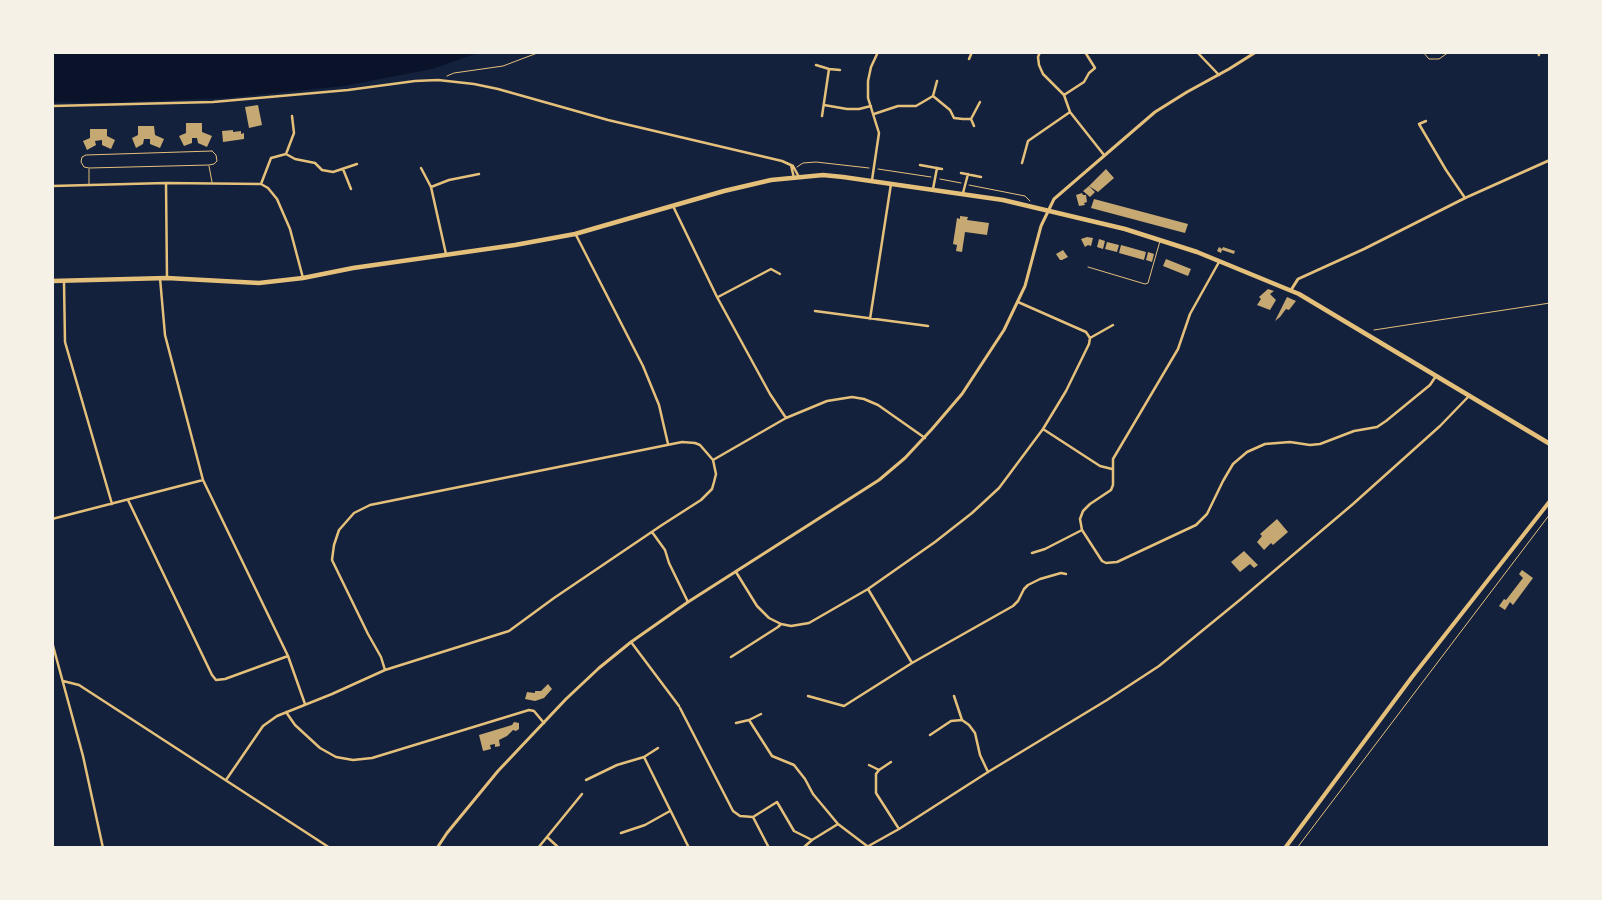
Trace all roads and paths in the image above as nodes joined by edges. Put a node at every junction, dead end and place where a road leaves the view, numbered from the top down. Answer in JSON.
{"nodes":[{"id":1,"x":540,"y":52,"type":"edge"},
{"id":2,"x":878,"y":52,"type":"edge"},
{"id":3,"x":972,"y":52,"type":"edge"},
{"id":4,"x":1040,"y":52,"type":"edge"},
{"id":5,"x":1084,"y":52,"type":"edge"},
{"id":6,"x":1197,"y":52,"type":"edge"},
{"id":7,"x":1256,"y":52,"type":"edge"},
{"id":8,"x":1423,"y":52,"type":"edge"},
{"id":9,"x":1449,"y":52,"type":"edge"},
{"id":10,"x":969,"y":59,"type":"dead end"},
{"id":11,"x":816,"y":65,"type":"dead end"},
{"id":12,"x":829,"y":69,"type":"junction"},
{"id":13,"x":840,"y":70,"type":"dead end"},
{"id":14,"x":454,"y":73,"type":"dead end"},
{"id":15,"x":1219,"y":75,"type":"junction"},
{"id":16,"x":937,"y":81,"type":"dead end"},
{"id":17,"x":1064,"y":95,"type":"junction"},
{"id":18,"x":933,"y":96,"type":"junction"},
{"id":19,"x":980,"y":102,"type":"dead end"},
{"id":20,"x":824,"y":105,"type":"junction"},
{"id":21,"x":52,"y":106,"type":"edge"},
{"id":22,"x":871,"y":106,"type":"junction"},
{"id":23,"x":1070,"y":112,"type":"junction"},
{"id":24,"x":874,"y":114,"type":"junction"},
{"id":25,"x":292,"y":116,"type":"dead end"},
{"id":26,"x":822,"y":116,"type":"dead end"},
{"id":27,"x":971,"y":118,"type":"junction"},
{"id":28,"x":1426,"y":120,"type":"dead end"},
{"id":29,"x":974,"y":126,"type":"dead end"},
{"id":30,"x":286,"y":154,"type":"junction"},
{"id":31,"x":1104,"y":155,"type":"junction"},
{"id":32,"x":1550,"y":160,"type":"edge"},
{"id":33,"x":1022,"y":163,"type":"dead end"},
{"id":34,"x":357,"y":164,"type":"dead end"},
{"id":35,"x":209,"y":165,"type":"junction"},
{"id":36,"x":791,"y":165,"type":"junction"},
{"id":37,"x":920,"y":165,"type":"dead end"},
{"id":38,"x":89,"y":168,"type":"junction"},
{"id":39,"x":421,"y":168,"type":"dead end"},
{"id":40,"x":874,"y":168,"type":"junction"},
{"id":41,"x":937,"y":168,"type":"junction"},
{"id":42,"x":343,"y":169,"type":"junction"},
{"id":43,"x":795,"y":169,"type":"junction"},
{"id":44,"x":942,"y":169,"type":"dead end"},
{"id":45,"x":960,"y":173,"type":"dead end"},
{"id":46,"x":479,"y":174,"type":"dead end"},
{"id":47,"x":968,"y":174,"type":"junction"},
{"id":48,"x":796,"y":177,"type":"junction"},
{"id":49,"x":981,"y":177,"type":"dead end"},
{"id":50,"x":935,"y":178,"type":"junction"},
{"id":51,"x":872,"y":180,"type":"junction"},
{"id":52,"x":166,"y":183,"type":"junction"},
{"id":53,"x":212,"y":183,"type":"junction"},
{"id":54,"x":891,"y":183,"type":"junction"},
{"id":55,"x":261,"y":184,"type":"junction"},
{"id":56,"x":966,"y":184,"type":"junction"},
{"id":57,"x":89,"y":185,"type":"junction"},
{"id":58,"x":52,"y":186,"type":"edge"},
{"id":59,"x":430,"y":187,"type":"junction"},
{"id":60,"x":351,"y":189,"type":"dead end"},
{"id":61,"x":933,"y":189,"type":"junction"},
{"id":62,"x":963,"y":193,"type":"junction"},
{"id":63,"x":1465,"y":198,"type":"junction"},
{"id":64,"x":673,"y":206,"type":"junction"},
{"id":65,"x":1030,"y":206,"type":"junction"},
{"id":66,"x":1047,"y":210,"type":"junction"},
{"id":67,"x":575,"y":234,"type":"junction"},
{"id":68,"x":1160,"y":240,"type":"junction"},
{"id":69,"x":446,"y":255,"type":"junction"},
{"id":70,"x":1219,"y":262,"type":"junction"},
{"id":71,"x":1088,"y":267,"type":"dead end"},
{"id":72,"x":780,"y":274,"type":"dead end"},
{"id":73,"x":160,"y":278,"type":"junction"},
{"id":74,"x":167,"y":278,"type":"junction"},
{"id":75,"x":303,"y":278,"type":"junction"},
{"id":76,"x":52,"y":281,"type":"edge"},
{"id":77,"x":64,"y":282,"type":"junction"},
{"id":78,"x":1291,"y":290,"type":"junction"},
{"id":79,"x":717,"y":297,"type":"junction"},
{"id":80,"x":1018,"y":302,"type":"junction"},
{"id":81,"x":1550,"y":302,"type":"edge"},
{"id":82,"x":815,"y":311,"type":"dead end"},
{"id":83,"x":870,"y":319,"type":"junction"},
{"id":84,"x":1113,"y":325,"type":"dead end"},
{"id":85,"x":928,"y":326,"type":"dead end"},
{"id":86,"x":1374,"y":330,"type":"dead end"},
{"id":87,"x":1090,"y":338,"type":"junction"},
{"id":88,"x":1436,"y":376,"type":"junction"},
{"id":89,"x":1470,"y":396,"type":"junction"},
{"id":90,"x":786,"y":418,"type":"junction"},
{"id":91,"x":1043,"y":429,"type":"junction"},
{"id":92,"x":925,"y":438,"type":"junction"},
{"id":93,"x":668,"y":444,"type":"junction"},
{"id":94,"x":1550,"y":444,"type":"edge"},
{"id":95,"x":713,"y":460,"type":"junction"},
{"id":96,"x":1112,"y":469,"type":"junction"},
{"id":97,"x":203,"y":480,"type":"junction"},
{"id":98,"x":128,"y":500,"type":"junction"},
{"id":99,"x":1550,"y":501,"type":"edge"},
{"id":100,"x":112,"y":504,"type":"junction"},
{"id":101,"x":1550,"y":514,"type":"edge"},
{"id":102,"x":52,"y":519,"type":"edge"},
{"id":103,"x":1082,"y":530,"type":"junction"},
{"id":104,"x":652,"y":532,"type":"junction"},
{"id":105,"x":1032,"y":553,"type":"dead end"},
{"id":106,"x":736,"y":572,"type":"junction"},
{"id":107,"x":1066,"y":574,"type":"dead end"},
{"id":108,"x":868,"y":589,"type":"junction"},
{"id":109,"x":688,"y":602,"type":"junction"},
{"id":110,"x":781,"y":624,"type":"junction"},
{"id":111,"x":52,"y":642,"type":"edge"},
{"id":112,"x":631,"y":642,"type":"junction"},
{"id":113,"x":288,"y":656,"type":"junction"},
{"id":114,"x":730,"y":657,"type":"dead end"},
{"id":115,"x":912,"y":663,"type":"junction"},
{"id":116,"x":384,"y":670,"type":"junction"},
{"id":117,"x":63,"y":681,"type":"junction"},
{"id":118,"x":808,"y":696,"type":"dead end"},
{"id":119,"x":954,"y":696,"type":"dead end"},
{"id":120,"x":305,"y":704,"type":"junction"},
{"id":121,"x":286,"y":712,"type":"junction"},
{"id":122,"x":761,"y":714,"type":"dead end"},
{"id":123,"x":749,"y":720,"type":"junction"},
{"id":124,"x":962,"y":720,"type":"junction"},
{"id":125,"x":544,"y":723,"type":"junction"},
{"id":126,"x":736,"y":723,"type":"dead end"},
{"id":127,"x":930,"y":735,"type":"dead end"},
{"id":128,"x":658,"y":748,"type":"dead end"},
{"id":129,"x":644,"y":757,"type":"junction"},
{"id":130,"x":891,"y":762,"type":"dead end"},
{"id":131,"x":869,"y":765,"type":"dead end"},
{"id":132,"x":879,"y":770,"type":"junction"},
{"id":133,"x":988,"y":772,"type":"junction"},
{"id":134,"x":226,"y":780,"type":"junction"},
{"id":135,"x":586,"y":780,"type":"dead end"},
{"id":136,"x":582,"y":794,"type":"dead end"},
{"id":137,"x":670,"y":811,"type":"junction"},
{"id":138,"x":752,"y":816,"type":"junction"},
{"id":139,"x":838,"y":824,"type":"junction"},
{"id":140,"x":899,"y":828,"type":"junction"},
{"id":141,"x":621,"y":833,"type":"dead end"},
{"id":142,"x":546,"y":837,"type":"junction"},
{"id":143,"x":812,"y":840,"type":"junction"},
{"id":144,"x":866,"y":847,"type":"edge"},
{"id":145,"x":103,"y":848,"type":"edge"},
{"id":146,"x":330,"y":848,"type":"edge"},
{"id":147,"x":437,"y":848,"type":"edge"},
{"id":148,"x":538,"y":848,"type":"edge"},
{"id":149,"x":559,"y":848,"type":"edge"},
{"id":150,"x":689,"y":848,"type":"edge"},
{"id":151,"x":770,"y":848,"type":"edge"},
{"id":152,"x":803,"y":848,"type":"edge"},
{"id":153,"x":1285,"y":848,"type":"edge"},
{"id":154,"x":1296,"y":848,"type":"edge"}],
"edges":[{"from":1,"to":14,"type":"path"},
{"from":2,"to":22,"type":"street"},
{"from":3,"to":10,"type":"street"},
{"from":4,"to":17,"type":"street"},
{"from":5,"to":17,"type":"street"},
{"from":6,"to":15,"type":"street"},
{"from":7,"to":15,"type":"street"},
{"from":8,"to":9,"type":"lane"},
{"from":11,"to":12,"type":"street"},
{"from":12,"to":13,"type":"street"},
{"from":12,"to":20,"type":"street"},
{"from":15,"to":31,"type":"street"},
{"from":16,"to":18,"type":"street"},
{"from":17,"to":23,"type":"street"},
{"from":18,"to":24,"type":"street"},
{"from":18,"to":27,"type":"street"},
{"from":19,"to":27,"type":"street"},
{"from":20,"to":22,"type":"street"},
{"from":20,"to":26,"type":"street"},
{"from":21,"to":36,"type":"street"},
{"from":22,"to":24,"type":"street"},
{"from":23,"to":31,"type":"street"},
{"from":23,"to":33,"type":"street"},
{"from":24,"to":40,"type":"street"},
{"from":25,"to":30,"type":"street"},
{"from":27,"to":29,"type":"street"},
{"from":28,"to":63,"type":"street"},
{"from":30,"to":42,"type":"street"},
{"from":30,"to":55,"type":"street"},
{"from":31,"to":66,"type":"street"},
{"from":32,"to":63,"type":"street"},
{"from":34,"to":42,"type":"street"},
{"from":35,"to":38,"type":"lane"},
{"from":35,"to":38,"type":"lane"},
{"from":35,"to":53,"type":"lane"},
{"from":36,"to":43,"type":"street"},
{"from":36,"to":48,"type":"street"},
{"from":37,"to":41,"type":"street"},
{"from":38,"to":57,"type":"lane"},
{"from":39,"to":59,"type":"street"},
{"from":40,"to":43,"type":"path"},
{"from":40,"to":50,"type":"path"},
{"from":40,"to":51,"type":"street"},
{"from":41,"to":44,"type":"street"},
{"from":41,"to":50,"type":"street"},
{"from":42,"to":60,"type":"street"},
{"from":43,"to":48,"type":"street"},
{"from":45,"to":47,"type":"street"},
{"from":46,"to":59,"type":"street"},
{"from":47,"to":49,"type":"street"},
{"from":47,"to":56,"type":"street"},
{"from":48,"to":51,"type":"main road"},
{"from":48,"to":64,"type":"main road"},
{"from":50,"to":56,"type":"path"},
{"from":50,"to":61,"type":"street"},
{"from":51,"to":54,"type":"main road"},
{"from":52,"to":53,"type":"street"},
{"from":52,"to":57,"type":"street"},
{"from":52,"to":74,"type":"street"},
{"from":53,"to":55,"type":"street"},
{"from":54,"to":61,"type":"main road"},
{"from":54,"to":83,"type":"street"},
{"from":55,"to":75,"type":"street"},
{"from":56,"to":62,"type":"street"},
{"from":56,"to":65,"type":"path"},
{"from":57,"to":58,"type":"street"},
{"from":59,"to":69,"type":"street"},
{"from":61,"to":62,"type":"main road"},
{"from":62,"to":65,"type":"main road"},
{"from":63,"to":78,"type":"street"},
{"from":64,"to":67,"type":"main road"},
{"from":64,"to":79,"type":"street"},
{"from":65,"to":66,"type":"main road"},
{"from":66,"to":68,"type":"main road"},
{"from":66,"to":80,"type":"street"},
{"from":67,"to":69,"type":"main road"},
{"from":67,"to":93,"type":"street"},
{"from":68,"to":70,"type":"main road"},
{"from":68,"to":71,"type":"lane"},
{"from":69,"to":75,"type":"main road"},
{"from":70,"to":78,"type":"main road"},
{"from":70,"to":96,"type":"street"},
{"from":72,"to":79,"type":"street"},
{"from":73,"to":74,"type":"main road"},
{"from":73,"to":77,"type":"main road"},
{"from":73,"to":97,"type":"street"},
{"from":74,"to":75,"type":"main road"},
{"from":76,"to":77,"type":"main road"},
{"from":77,"to":100,"type":"street"},
{"from":78,"to":88,"type":"main road"},
{"from":79,"to":90,"type":"street"},
{"from":80,"to":87,"type":"street"},
{"from":80,"to":92,"type":"street"},
{"from":81,"to":86,"type":"path"},
{"from":82,"to":83,"type":"street"},
{"from":83,"to":85,"type":"street"},
{"from":84,"to":87,"type":"street"},
{"from":87,"to":91,"type":"street"},
{"from":88,"to":89,"type":"main road"},
{"from":88,"to":103,"type":"street"},
{"from":89,"to":94,"type":"main road"},
{"from":89,"to":133,"type":"street"},
{"from":90,"to":92,"type":"street"},
{"from":90,"to":95,"type":"street"},
{"from":91,"to":96,"type":"street"},
{"from":91,"to":108,"type":"street"},
{"from":92,"to":106,"type":"street"},
{"from":93,"to":95,"type":"street"},
{"from":93,"to":116,"type":"street"},
{"from":95,"to":104,"type":"street"},
{"from":96,"to":103,"type":"street"},
{"from":97,"to":98,"type":"street"},
{"from":97,"to":113,"type":"street"},
{"from":98,"to":100,"type":"street"},
{"from":98,"to":113,"type":"street"},
{"from":99,"to":153,"type":"main road"},
{"from":100,"to":102,"type":"street"},
{"from":101,"to":154,"type":"path"},
{"from":103,"to":105,"type":"street"},
{"from":104,"to":109,"type":"street"},
{"from":104,"to":116,"type":"street"},
{"from":106,"to":109,"type":"street"},
{"from":106,"to":110,"type":"street"},
{"from":107,"to":115,"type":"street"},
{"from":108,"to":110,"type":"street"},
{"from":108,"to":115,"type":"street"},
{"from":109,"to":112,"type":"street"},
{"from":110,"to":114,"type":"street"},
{"from":111,"to":117,"type":"street"},
{"from":112,"to":125,"type":"street"},
{"from":112,"to":138,"type":"street"},
{"from":113,"to":120,"type":"street"},
{"from":115,"to":118,"type":"street"},
{"from":116,"to":120,"type":"street"},
{"from":117,"to":134,"type":"street"},
{"from":117,"to":145,"type":"street"},
{"from":119,"to":124,"type":"street"},
{"from":120,"to":121,"type":"street"},
{"from":121,"to":125,"type":"street"},
{"from":121,"to":134,"type":"street"},
{"from":122,"to":123,"type":"street"},
{"from":123,"to":126,"type":"street"},
{"from":123,"to":139,"type":"street"},
{"from":124,"to":127,"type":"street"},
{"from":124,"to":133,"type":"street"},
{"from":125,"to":147,"type":"street"},
{"from":128,"to":129,"type":"street"},
{"from":129,"to":135,"type":"street"},
{"from":129,"to":137,"type":"street"},
{"from":130,"to":132,"type":"street"},
{"from":131,"to":132,"type":"street"},
{"from":132,"to":140,"type":"street"},
{"from":133,"to":140,"type":"street"},
{"from":134,"to":146,"type":"street"},
{"from":136,"to":142,"type":"street"},
{"from":137,"to":141,"type":"street"},
{"from":137,"to":150,"type":"street"},
{"from":138,"to":143,"type":"street"},
{"from":138,"to":151,"type":"street"},
{"from":139,"to":143,"type":"street"},
{"from":139,"to":144,"type":"street"},
{"from":140,"to":144,"type":"street"},
{"from":142,"to":148,"type":"street"},
{"from":142,"to":149,"type":"street"},
{"from":143,"to":152,"type":"street"}]}
